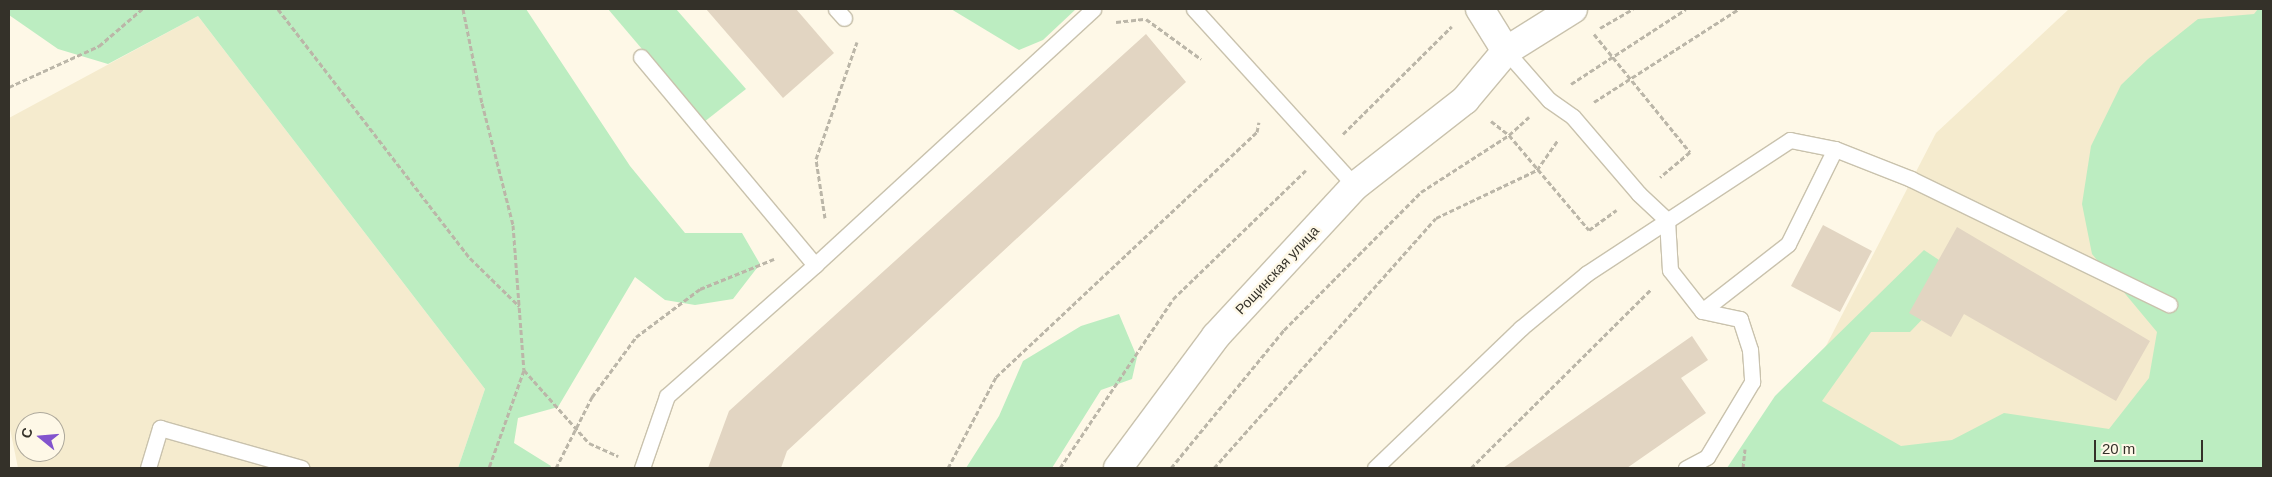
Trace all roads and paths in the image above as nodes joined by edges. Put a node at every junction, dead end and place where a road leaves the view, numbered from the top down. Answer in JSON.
{"nodes":[{"id":1,"x":142,"y":9,"type":"edge"},
{"id":2,"x":278,"y":9,"type":"edge"},
{"id":3,"x":463,"y":9,"type":"edge"},
{"id":4,"x":1093,"y":9,"type":"edge"},
{"id":5,"x":1194,"y":9,"type":"edge"},
{"id":6,"x":1573,"y":9,"type":"edge"},
{"id":7,"x":1633,"y":9,"type":"edge"},
{"id":8,"x":1686,"y":9,"type":"edge"},
{"id":9,"x":1739,"y":9,"type":"edge"},
{"id":10,"x":840,"y":13,"type":"edge"},
{"id":11,"x":1469,"y":15,"type":"edge"},
{"id":12,"x":1074,"y":26,"type":"junction"},
{"id":13,"x":1593,"y":32,"type":"junction"},
{"id":14,"x":1506,"y":51,"type":"junction"},
{"id":15,"x":1612,"y":54,"type":"junction"},
{"id":16,"x":641,"y":57,"type":"dead end"},
{"id":17,"x":1207,"y":64,"type":"dead end"},
{"id":18,"x":1631,"y":76,"type":"junction"},
{"id":19,"x":9,"y":87,"type":"edge"},
{"id":20,"x":1465,"y":100,"type":"junction"},
{"id":21,"x":1548,"y":100,"type":"junction"},
{"id":22,"x":1261,"y":113,"type":"dead end"},
{"id":23,"x":1573,"y":117,"type":"junction"},
{"id":24,"x":1509,"y":135,"type":"junction"},
{"id":25,"x":1834,"y":150,"type":"junction"},
{"id":26,"x":1323,"y":154,"type":"junction"},
{"id":27,"x":1537,"y":170,"type":"junction"},
{"id":28,"x":1355,"y":186,"type":"junction"},
{"id":29,"x":1639,"y":194,"type":"junction"},
{"id":30,"x":1667,"y":220,"type":"junction"},
{"id":31,"x":800,"y":248,"type":"junction"},
{"id":32,"x":830,"y":251,"type":"junction"},
{"id":33,"x":815,"y":265,"type":"junction"},
{"id":34,"x":1670,"y":270,"type":"junction"},
{"id":35,"x":2169,"y":304,"type":"dead end"},
{"id":36,"x":520,"y":307,"type":"junction"},
{"id":37,"x":1702,"y":311,"type":"junction"},
{"id":38,"x":524,"y":370,"type":"junction"},
{"id":39,"x":576,"y":428,"type":"junction"},
{"id":40,"x":643,"y":467,"type":"edge"},
{"id":41,"x":148,"y":468,"type":"edge"},
{"id":42,"x":301,"y":468,"type":"edge"},
{"id":43,"x":489,"y":468,"type":"edge"},
{"id":44,"x":556,"y":468,"type":"edge"},
{"id":45,"x":948,"y":468,"type":"edge"},
{"id":46,"x":1060,"y":468,"type":"edge"},
{"id":47,"x":1118,"y":468,"type":"edge"},
{"id":48,"x":1171,"y":468,"type":"edge"},
{"id":49,"x":1214,"y":468,"type":"edge"},
{"id":50,"x":1375,"y":468,"type":"edge"},
{"id":51,"x":1471,"y":468,"type":"edge"},
{"id":52,"x":1686,"y":468,"type":"edge"}],
"edges":[{"from":1,"to":19,"type":"path"},
{"from":2,"to":36,"type":"path"},
{"from":3,"to":36,"type":"path"},
{"from":4,"to":12,"type":"lane"},
{"from":5,"to":26,"type":"lane"},
{"from":6,"to":13,"type":"path"},
{"from":6,"to":14,"type":"street","name":"Рощинская улица"},
{"from":7,"to":13,"type":"path"},
{"from":8,"to":15,"type":"path"},
{"from":9,"to":18,"type":"path"},
{"from":10,"to":32,"type":"path"},
{"from":11,"to":14,"type":"street"},
{"from":11,"to":26,"type":"path"},
{"from":12,"to":17,"type":"path"},
{"from":12,"to":32,"type":"lane"},
{"from":13,"to":15,"type":"path"},
{"from":14,"to":20,"type":"street","name":"Рощинская улица"},
{"from":14,"to":21,"type":"lane"},
{"from":15,"to":18,"type":"path"},
{"from":15,"to":21,"type":"path"},
{"from":16,"to":31,"type":"lane"},
{"from":18,"to":23,"type":"path"},
{"from":18,"to":29,"type":"path"},
{"from":20,"to":24,"type":"path"},
{"from":20,"to":28,"type":"street","name":"Рощинская улица"},
{"from":21,"to":23,"type":"lane"},
{"from":21,"to":24,"type":"path"},
{"from":22,"to":45,"type":"path"},
{"from":23,"to":27,"type":"path"},
{"from":23,"to":29,"type":"lane"},
{"from":24,"to":27,"type":"path"},
{"from":24,"to":48,"type":"path"},
{"from":25,"to":30,"type":"lane"},
{"from":25,"to":35,"type":"lane"},
{"from":25,"to":37,"type":"lane"},
{"from":26,"to":28,"type":"lane"},
{"from":26,"to":46,"type":"path"},
{"from":27,"to":29,"type":"path"},
{"from":27,"to":49,"type":"path"},
{"from":28,"to":47,"type":"street","name":"Рощинская улица"},
{"from":29,"to":30,"type":"lane"},
{"from":30,"to":34,"type":"lane"},
{"from":30,"to":50,"type":"lane"},
{"from":31,"to":33,"type":"lane"},
{"from":31,"to":39,"type":"path"},
{"from":32,"to":33,"type":"lane"},
{"from":33,"to":40,"type":"lane"},
{"from":34,"to":37,"type":"lane"},
{"from":34,"to":51,"type":"path"},
{"from":36,"to":38,"type":"path"},
{"from":37,"to":52,"type":"lane"},
{"from":38,"to":39,"type":"path"},
{"from":38,"to":43,"type":"path"},
{"from":39,"to":40,"type":"path"},
{"from":39,"to":44,"type":"path"},
{"from":41,"to":42,"type":"lane"}]}
